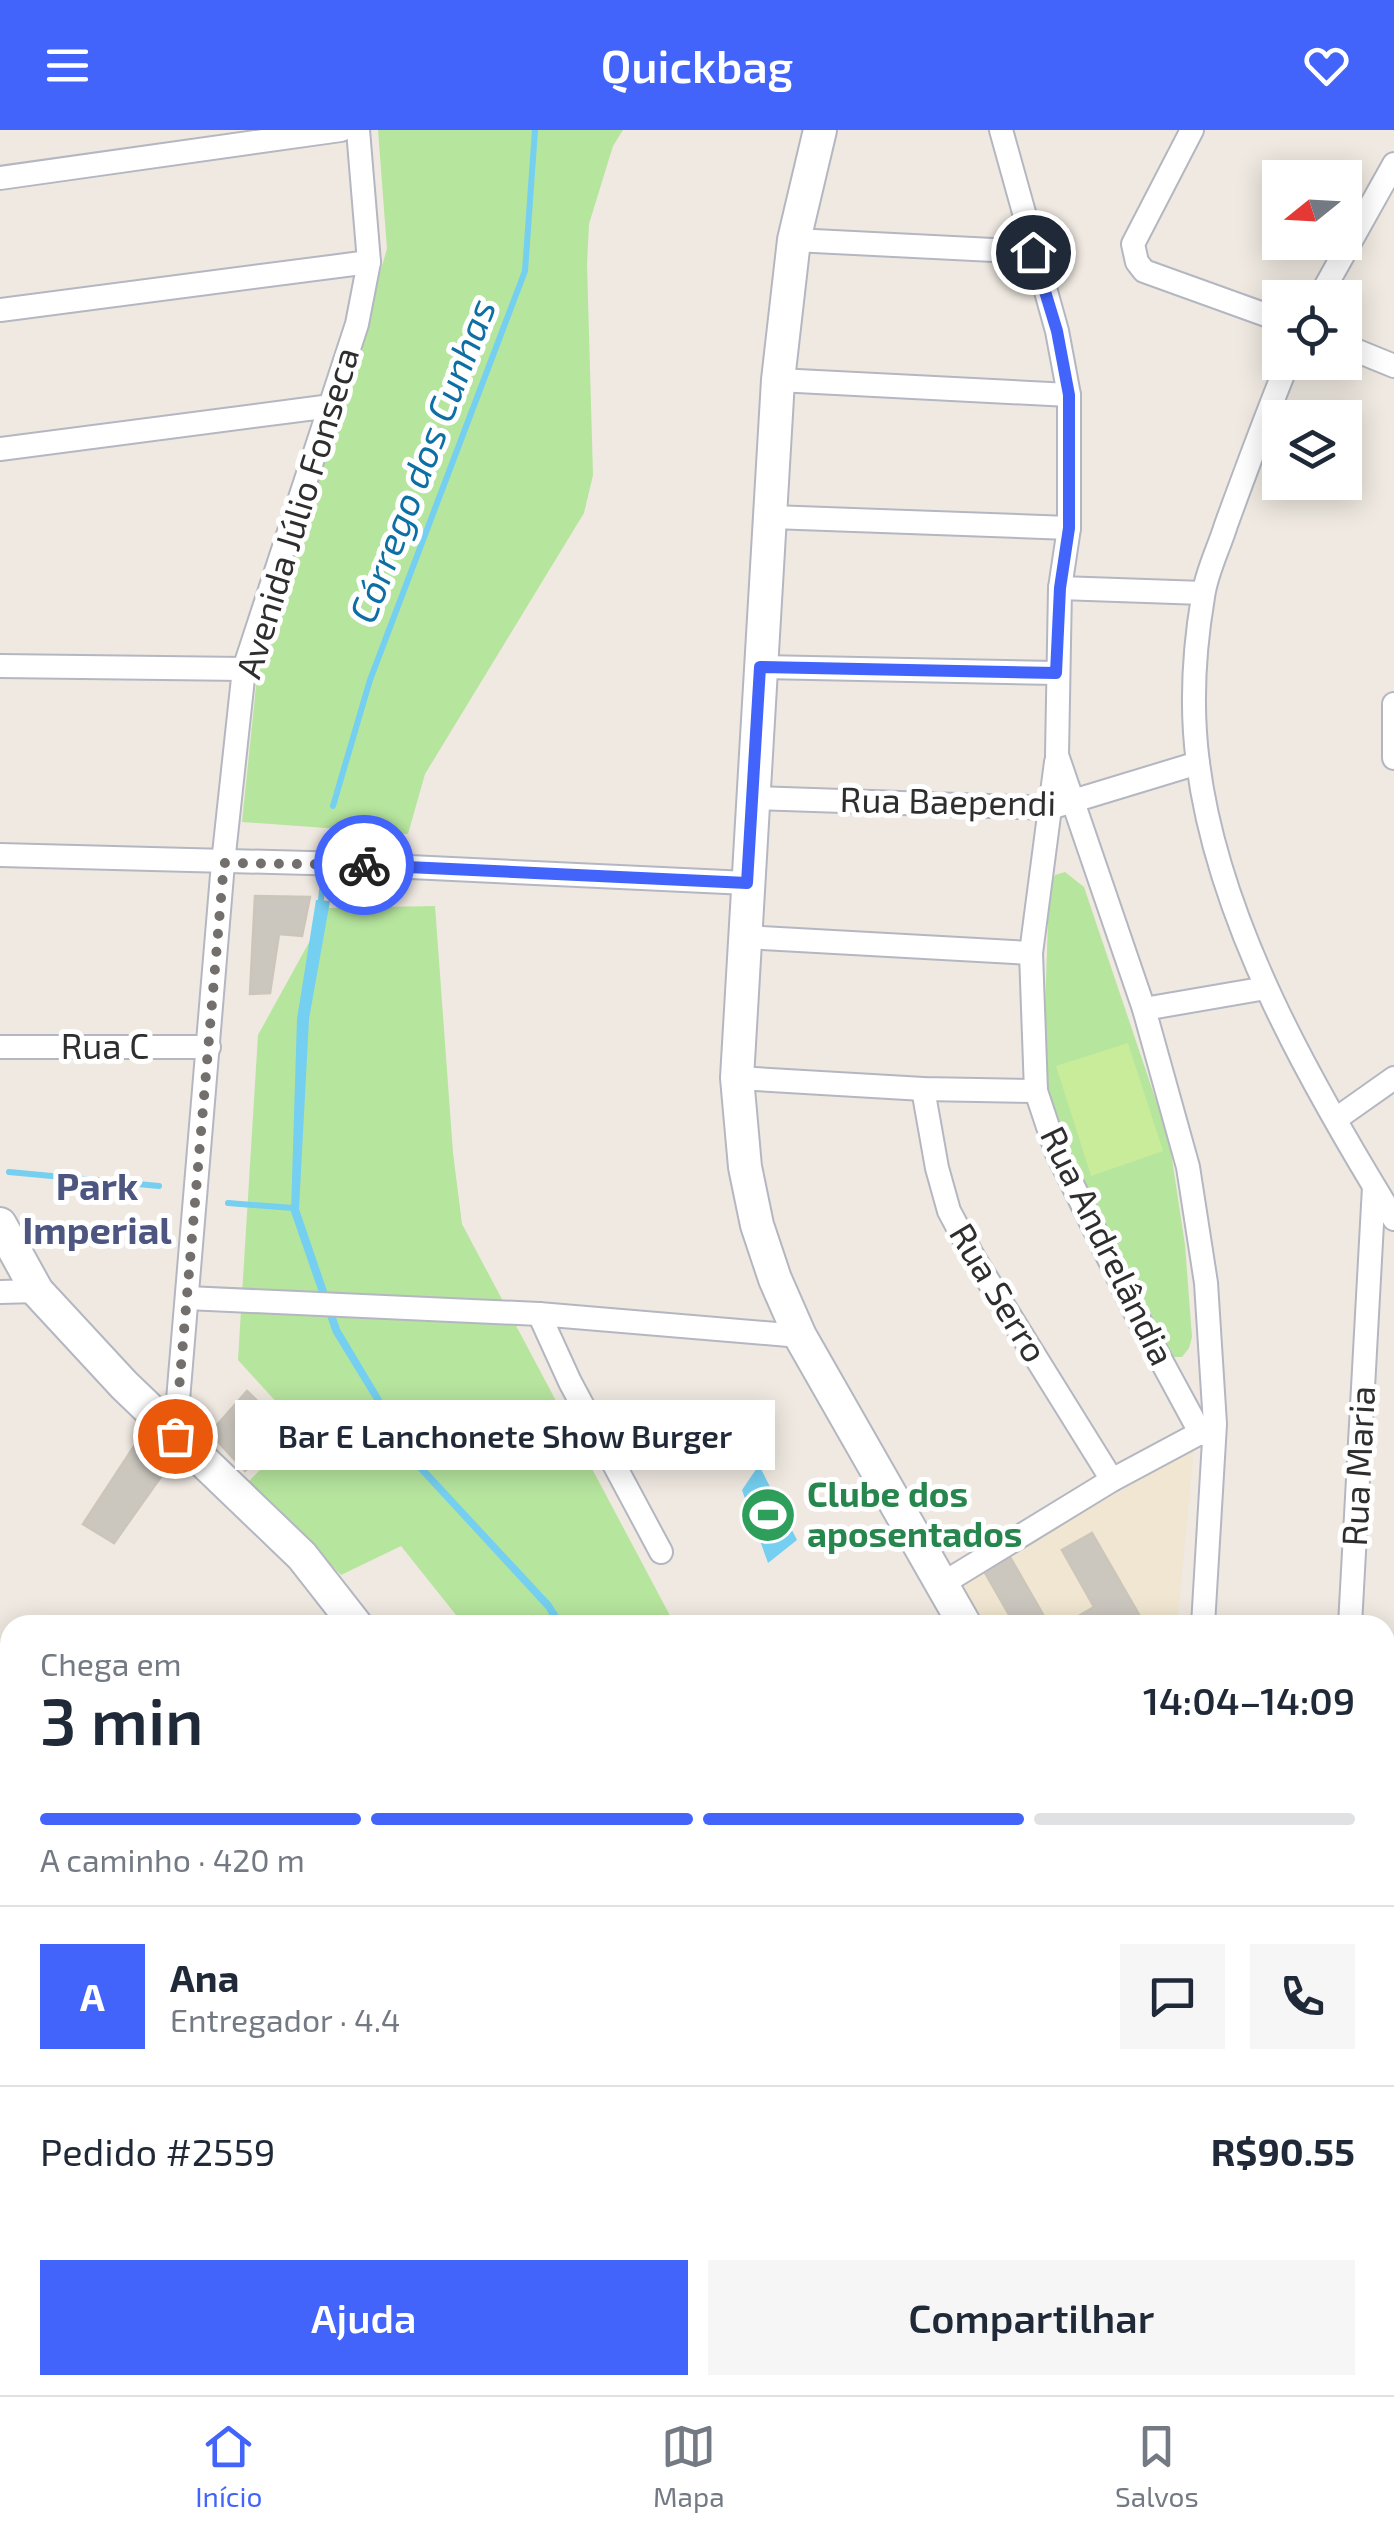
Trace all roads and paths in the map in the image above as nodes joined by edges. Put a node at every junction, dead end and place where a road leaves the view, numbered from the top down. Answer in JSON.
{"nodes":[{"id":1,"x":341,"y":130,"type":"edge"},
{"id":2,"x":358,"y":130,"type":"edge"},
{"id":3,"x":820,"y":130,"type":"edge"},
{"id":4,"x":1001,"y":130,"type":"edge"},
{"id":5,"x":1192,"y":130,"type":"edge"},
{"id":6,"x":1394,"y":164,"type":"edge"},
{"id":7,"x":0,"y":178,"type":"edge"},
{"id":8,"x":794,"y":240,"type":"junction"},
{"id":9,"x":1033,"y":252,"type":"junction"},
{"id":10,"x":369,"y":262,"type":"junction"},
{"id":11,"x":1329,"y":280,"type":"edge"},
{"id":12,"x":0,"y":310,"type":"edge"},
{"id":13,"x":1262,"y":313,"type":"edge"},
{"id":14,"x":1362,"y":353,"type":"edge"},
{"id":15,"x":1394,"y":366,"type":"edge"},
{"id":16,"x":778,"y":380,"type":"junction"},
{"id":17,"x":1281,"y":380,"type":"edge"},
{"id":18,"x":1069,"y":395,"type":"junction"},
{"id":19,"x":331,"y":406,"type":"junction"},
{"id":20,"x":0,"y":449,"type":"edge"},
{"id":21,"x":772,"y":517,"type":"junction"},
{"id":22,"x":1069,"y":528,"type":"junction"},
{"id":23,"x":1060,"y":588,"type":"junction"},
{"id":24,"x":1203,"y":594,"type":"junction"},
{"id":25,"x":0,"y":666,"type":"edge"},
{"id":26,"x":760,"y":667,"type":"junction"},
{"id":27,"x":244,"y":669,"type":"junction"},
{"id":28,"x":1056,"y":673,"type":"junction"},
{"id":29,"x":1394,"y":704,"type":"edge"},
{"id":30,"x":1394,"y":758,"type":"edge"},
{"id":31,"x":1198,"y":763,"type":"junction"},
{"id":32,"x":752,"y":798,"type":"junction"},
{"id":33,"x":1062,"y":806,"type":"junction"},
{"id":34,"x":0,"y":855,"type":"edge"},
{"id":35,"x":224,"y":863,"type":"junction"},
{"id":36,"x":747,"y":883,"type":"junction"},
{"id":37,"x":746,"y":937,"type":"junction"},
{"id":38,"x":1031,"y":953,"type":"junction"},
{"id":39,"x":1266,"y":988,"type":"junction"},
{"id":40,"x":1144,"y":1008,"type":"junction"},
{"id":41,"x":0,"y":1047,"type":"edge"},
{"id":42,"x":209,"y":1047,"type":"junction"},
{"id":43,"x":737,"y":1078,"type":"junction"},
{"id":44,"x":1394,"y":1078,"type":"edge"},
{"id":45,"x":923,"y":1089,"type":"junction"},
{"id":46,"x":1036,"y":1091,"type":"junction"},
{"id":47,"x":1336,"y":1119,"type":"junction"},
{"id":48,"x":1374,"y":1187,"type":"junction"},
{"id":49,"x":1394,"y":1219,"type":"edge"},
{"id":50,"x":0,"y":1224,"type":"edge"},
{"id":51,"x":37,"y":1291,"type":"junction"},
{"id":52,"x":0,"y":1292,"type":"edge"},
{"id":53,"x":187,"y":1298,"type":"junction"},
{"id":54,"x":540,"y":1314,"type":"junction"},
{"id":55,"x":800,"y":1336,"type":"junction"},
{"id":56,"x":1208,"y":1429,"type":"junction"},
{"id":57,"x":175,"y":1436,"type":"junction"},
{"id":58,"x":1112,"y":1480,"type":"junction"},
{"id":59,"x":661,"y":1552,"type":"dead end"},
{"id":60,"x":942,"y":1584,"type":"junction"},
{"id":61,"x":348,"y":1615,"type":"edge"},
{"id":62,"x":959,"y":1615,"type":"edge"},
{"id":63,"x":1202,"y":1615,"type":"edge"},
{"id":64,"x":1351,"y":1615,"type":"edge"}],
"edges":[{"from":1,"to":7,"type":"street"},
{"from":2,"to":10,"type":"street","name":"Avenida Júlio Fonseca"},
{"from":3,"to":8,"type":"street"},
{"from":4,"to":9,"type":"street"},
{"from":5,"to":13,"type":"street"},
{"from":6,"to":11,"type":"street"},
{"from":8,"to":9,"type":"street"},
{"from":8,"to":16,"type":"street"},
{"from":9,"to":18,"type":"street"},
{"from":10,"to":12,"type":"street"},
{"from":10,"to":19,"type":"street","name":"Avenida Júlio Fonseca"},
{"from":14,"to":15,"type":"street"},
{"from":16,"to":18,"type":"street"},
{"from":16,"to":21,"type":"street"},
{"from":17,"to":24,"type":"street"},
{"from":18,"to":22,"type":"street"},
{"from":19,"to":20,"type":"street"},
{"from":19,"to":27,"type":"street","name":"Avenida Júlio Fonseca"},
{"from":21,"to":22,"type":"street"},
{"from":21,"to":26,"type":"street"},
{"from":22,"to":23,"type":"street"},
{"from":23,"to":24,"type":"street"},
{"from":23,"to":28,"type":"street"},
{"from":24,"to":31,"type":"street"},
{"from":25,"to":27,"type":"street"},
{"from":26,"to":28,"type":"street"},
{"from":26,"to":32,"type":"street"},
{"from":27,"to":35,"type":"street","name":"Avenida Júlio Fonseca"},
{"from":28,"to":33,"type":"street"},
{"from":29,"to":30,"type":"street"},
{"from":31,"to":33,"type":"street","name":"Rua Baependi"},
{"from":31,"to":39,"type":"street"},
{"from":32,"to":33,"type":"street","name":"Rua Baependi"},
{"from":32,"to":36,"type":"street"},
{"from":33,"to":38,"type":"street","name":"Rua Andrelândia"},
{"from":33,"to":40,"type":"street"},
{"from":34,"to":35,"type":"street"},
{"from":35,"to":36,"type":"street"},
{"from":35,"to":42,"type":"street","name":"Avenida Júlio Fonseca"},
{"from":36,"to":37,"type":"street"},
{"from":37,"to":38,"type":"street"},
{"from":37,"to":43,"type":"street"},
{"from":38,"to":46,"type":"street","name":"Rua Andrelândia"},
{"from":39,"to":40,"type":"street"},
{"from":39,"to":47,"type":"street"},
{"from":40,"to":56,"type":"street"},
{"from":41,"to":42,"type":"street","name":"Rua C"},
{"from":42,"to":53,"type":"street","name":"Avenida Júlio Fonseca"},
{"from":43,"to":45,"type":"street"},
{"from":43,"to":55,"type":"street"},
{"from":44,"to":47,"type":"street"},
{"from":45,"to":46,"type":"street"},
{"from":45,"to":58,"type":"street","name":"Rua Serro"},
{"from":46,"to":56,"type":"street","name":"Rua Andrelândia"},
{"from":47,"to":48,"type":"street"},
{"from":48,"to":49,"type":"street"},
{"from":48,"to":64,"type":"street","name":"Rua Maria"},
{"from":50,"to":51,"type":"street"},
{"from":51,"to":52,"type":"street"},
{"from":51,"to":57,"type":"street"},
{"from":53,"to":54,"type":"street"},
{"from":53,"to":57,"type":"street","name":"Avenida Júlio Fonseca"},
{"from":54,"to":55,"type":"street"},
{"from":54,"to":59,"type":"street"},
{"from":55,"to":60,"type":"street"},
{"from":56,"to":58,"type":"street"},
{"from":56,"to":63,"type":"street"},
{"from":57,"to":61,"type":"street"},
{"from":58,"to":60,"type":"street"},
{"from":60,"to":62,"type":"street"}]}
